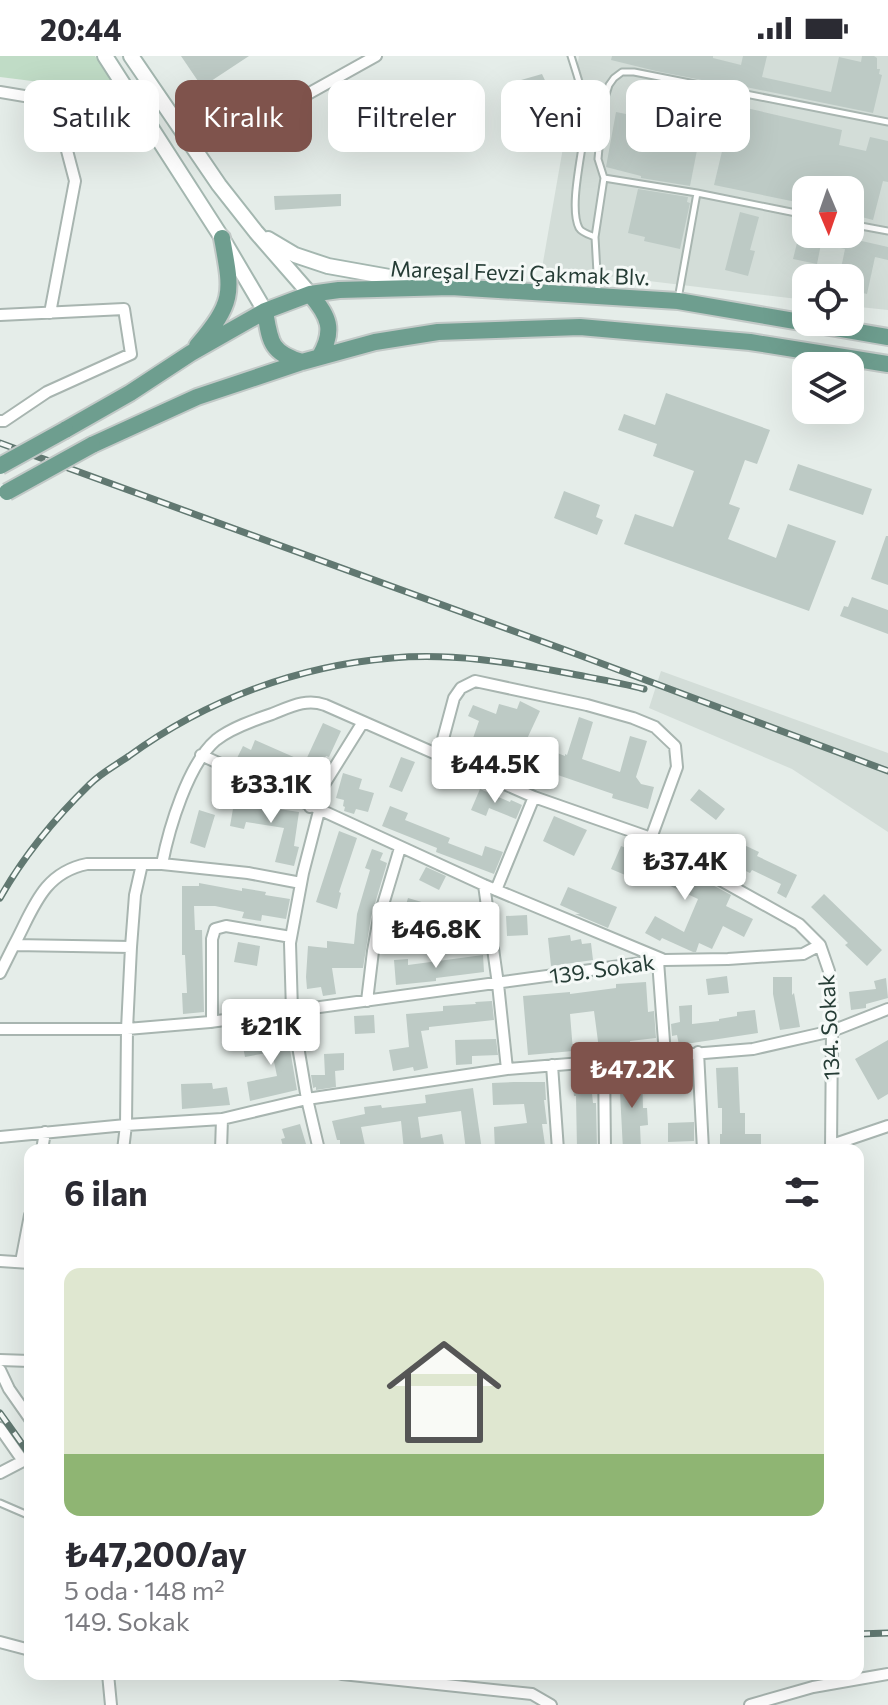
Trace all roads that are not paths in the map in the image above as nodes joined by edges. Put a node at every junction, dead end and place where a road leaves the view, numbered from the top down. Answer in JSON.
{"nodes":[{"id":1,"x":105,"y":56,"type":"edge"},
{"id":2,"x":131,"y":56,"type":"edge"},
{"id":3,"x":376,"y":56,"type":"edge"},
{"id":4,"x":571,"y":56,"type":"edge"},
{"id":5,"x":121,"y":80,"type":"edge"},
{"id":6,"x":0,"y":92,"type":"edge"},
{"id":7,"x":312,"y":92,"type":"edge"},
{"id":8,"x":24,"y":96,"type":"edge"},
{"id":9,"x":888,"y":122,"type":"edge"},
{"id":10,"x":159,"y":140,"type":"edge"},
{"id":11,"x":67,"y":152,"type":"edge"},
{"id":12,"x":604,"y":178,"type":"junction"},
{"id":13,"x":697,"y":193,"type":"junction"},
{"id":14,"x":792,"y":212,"type":"edge"},
{"id":15,"x":864,"y":227,"type":"edge"},
{"id":16,"x":888,"y":231,"type":"edge"},
{"id":17,"x":256,"y":232,"type":"junction"},
{"id":18,"x":595,"y":237,"type":"junction"},
{"id":19,"x":222,"y":238,"type":"junction"},
{"id":20,"x":451,"y":287,"type":"junction"},
{"id":21,"x":310,"y":294,"type":"junction"},
{"id":22,"x":599,"y":296,"type":"junction"},
{"id":23,"x":678,"y":301,"type":"junction"},
{"id":24,"x":265,"y":311,"type":"junction"},
{"id":25,"x":50,"y":313,"type":"junction"},
{"id":26,"x":0,"y":315,"type":"edge"},
{"id":27,"x":888,"y":337,"type":"edge"},
{"id":28,"x":191,"y":353,"type":"junction"},
{"id":29,"x":320,"y":356,"type":"junction"},
{"id":30,"x":302,"y":362,"type":"junction"},
{"id":31,"x":888,"y":364,"type":"edge"},
{"id":32,"x":0,"y":421,"type":"edge"},
{"id":33,"x":0,"y":466,"type":"edge"},
{"id":34,"x":4,"y":494,"type":"edge"},
{"id":35,"x":363,"y":722,"type":"junction"},
{"id":36,"x":439,"y":754,"type":"junction"},
{"id":37,"x":201,"y":755,"type":"junction"},
{"id":38,"x":534,"y":797,"type":"junction"},
{"id":39,"x":315,"y":809,"type":"junction"},
{"id":40,"x":651,"y":838,"type":"junction"},
{"id":41,"x":400,"y":848,"type":"junction"},
{"id":42,"x":142,"y":864,"type":"junction"},
{"id":43,"x":162,"y":864,"type":"junction"},
{"id":44,"x":301,"y":883,"type":"junction"},
{"id":45,"x":484,"y":885,"type":"junction"},
{"id":46,"x":496,"y":890,"type":"junction"},
{"id":47,"x":291,"y":937,"type":"junction"},
{"id":48,"x":14,"y":945,"type":"junction"},
{"id":49,"x":820,"y":945,"type":"junction"},
{"id":50,"x":131,"y":947,"type":"junction"},
{"id":51,"x":661,"y":960,"type":"junction"},
{"id":52,"x":0,"y":973,"type":"edge"},
{"id":53,"x":498,"y":984,"type":"junction"},
{"id":54,"x":367,"y":1001,"type":"junction"},
{"id":55,"x":888,"y":1009,"type":"edge"},
{"id":56,"x":292,"y":1011,"type":"junction"},
{"id":57,"x":212,"y":1022,"type":"junction"},
{"id":58,"x":0,"y":1029,"type":"edge"},
{"id":59,"x":127,"y":1029,"type":"junction"},
{"id":60,"x":832,"y":1031,"type":"junction"},
{"id":61,"x":698,"y":1052,"type":"junction"},
{"id":62,"x":665,"y":1055,"type":"junction"},
{"id":63,"x":604,"y":1060,"type":"junction"},
{"id":64,"x":552,"y":1065,"type":"junction"},
{"id":65,"x":507,"y":1069,"type":"junction"},
{"id":66,"x":307,"y":1099,"type":"junction"},
{"id":67,"x":222,"y":1119,"type":"junction"},
{"id":68,"x":126,"y":1125,"type":"junction"},
{"id":69,"x":888,"y":1126,"type":"edge"},
{"id":70,"x":45,"y":1132,"type":"junction"},
{"id":71,"x":0,"y":1137,"type":"edge"},
{"id":72,"x":43,"y":1144,"type":"edge"},
{"id":73,"x":124,"y":1144,"type":"edge"},
{"id":74,"x":221,"y":1144,"type":"edge"},
{"id":75,"x":318,"y":1144,"type":"edge"},
{"id":76,"x":558,"y":1144,"type":"edge"},
{"id":77,"x":605,"y":1144,"type":"edge"},
{"id":78,"x":703,"y":1144,"type":"edge"},
{"id":79,"x":832,"y":1144,"type":"edge"},
{"id":80,"x":840,"y":1144,"type":"edge"},
{"id":81,"x":0,"y":1261,"type":"edge"},
{"id":82,"x":24,"y":1263,"type":"edge"},
{"id":83,"x":0,"y":1360,"type":"edge"},
{"id":84,"x":24,"y":1361,"type":"edge"},
{"id":85,"x":0,"y":1370,"type":"edge"},
{"id":86,"x":24,"y":1410,"type":"edge"},
{"id":87,"x":0,"y":1428,"type":"edge"},
{"id":88,"x":24,"y":1461,"type":"edge"},
{"id":89,"x":24,"y":1465,"type":"edge"},
{"id":90,"x":0,"y":1473,"type":"edge"},
{"id":91,"x":0,"y":1503,"type":"edge"},
{"id":92,"x":24,"y":1513,"type":"edge"},
{"id":93,"x":0,"y":1642,"type":"edge"},
{"id":94,"x":24,"y":1648,"type":"edge"},
{"id":95,"x":888,"y":1674,"type":"edge"},
{"id":96,"x":864,"y":1678,"type":"edge"},
{"id":97,"x":109,"y":1680,"type":"edge"},
{"id":98,"x":399,"y":1680,"type":"edge"},
{"id":99,"x":853,"y":1680,"type":"edge"},
{"id":100,"x":111,"y":1705,"type":"edge"},
{"id":101,"x":551,"y":1705,"type":"edge"},
{"id":102,"x":750,"y":1705,"type":"edge"}],
"edges":[{"from":1,"to":5,"type":"main road"},
{"from":2,"to":17,"type":"main road"},
{"from":3,"to":7,"type":"street"},
{"from":4,"to":18,"type":"lane"},
{"from":6,"to":8,"type":"street"},
{"from":9,"to":12,"type":"lane"},
{"from":10,"to":19,"type":"main road"},
{"from":11,"to":25,"type":"street"},
{"from":12,"to":13,"type":"lane"},
{"from":12,"to":18,"type":"lane"},
{"from":13,"to":14,"type":"lane"},
{"from":13,"to":23,"type":"lane"},
{"from":15,"to":16,"type":"lane"},
{"from":17,"to":20,"type":"main road"},
{"from":17,"to":21,"type":"main road"},
{"from":18,"to":22,"type":"lane"},
{"from":19,"to":24,"type":"main road"},
{"from":19,"to":28,"type":"main road"},
{"from":20,"to":21,"type":"main road","name":"Mareşal Fevzi Çakmak Blv."},
{"from":20,"to":22,"type":"main road","name":"Mareşal Fevzi Çakmak Blv."},
{"from":21,"to":24,"type":"main road","name":"Mareşal Fevzi Çakmak Blv."},
{"from":21,"to":29,"type":"main road"},
{"from":22,"to":23,"type":"main road","name":"Mareşal Fevzi Çakmak Blv."},
{"from":23,"to":27,"type":"main road","name":"Mareşal Fevzi Çakmak Blv."},
{"from":24,"to":28,"type":"main road","name":"Mareşal Fevzi Çakmak Blv."},
{"from":24,"to":30,"type":"main road"},
{"from":25,"to":26,"type":"street"},
{"from":25,"to":32,"type":"street"},
{"from":28,"to":33,"type":"main road","name":"Mareşal Fevzi Çakmak Blv.","bridge":true},
{"from":29,"to":30,"type":"main road"},
{"from":29,"to":31,"type":"main road"},
{"from":30,"to":34,"type":"main road","bridge":true},
{"from":35,"to":36,"type":"street","name":"134. Sokak"},
{"from":35,"to":37,"type":"street","name":"134. Sokak"},
{"from":35,"to":39,"type":"street"},
{"from":36,"to":38,"type":"street","name":"134. Sokak"},
{"from":36,"to":40,"type":"street"},
{"from":37,"to":39,"type":"street"},
{"from":37,"to":43,"type":"street","name":"134. Sokak"},
{"from":38,"to":40,"type":"street","name":"134. Sokak"},
{"from":38,"to":46,"type":"street"},
{"from":39,"to":41,"type":"street"},
{"from":39,"to":44,"type":"street"},
{"from":40,"to":49,"type":"street","name":"134. Sokak"},
{"from":41,"to":45,"type":"street"},
{"from":41,"to":54,"type":"street"},
{"from":42,"to":43,"type":"street"},
{"from":42,"to":48,"type":"street"},
{"from":42,"to":50,"type":"street"},
{"from":43,"to":44,"type":"street"},
{"from":44,"to":47,"type":"street"},
{"from":45,"to":46,"type":"street"},
{"from":45,"to":53,"type":"street"},
{"from":46,"to":51,"type":"street"},
{"from":47,"to":56,"type":"street"},
{"from":47,"to":57,"type":"street"},
{"from":48,"to":50,"type":"street"},
{"from":48,"to":52,"type":"street"},
{"from":49,"to":51,"type":"street","name":"139. Sokak"},
{"from":49,"to":60,"type":"street","name":"134. Sokak"},
{"from":50,"to":59,"type":"street"},
{"from":51,"to":53,"type":"street","name":"139. Sokak"},
{"from":51,"to":62,"type":"street"},
{"from":53,"to":54,"type":"street","name":"139. Sokak"},
{"from":53,"to":65,"type":"street"},
{"from":54,"to":56,"type":"street","name":"139. Sokak"},
{"from":55,"to":60,"type":"street"},
{"from":56,"to":57,"type":"street","name":"139. Sokak"},
{"from":56,"to":66,"type":"street"},
{"from":57,"to":59,"type":"street","name":"139. Sokak"},
{"from":58,"to":59,"type":"street","name":"139. Sokak"},
{"from":59,"to":68,"type":"street"},
{"from":60,"to":61,"type":"street"},
{"from":60,"to":79,"type":"street","name":"134. Sokak"},
{"from":61,"to":62,"type":"street"},
{"from":61,"to":78,"type":"street"},
{"from":62,"to":63,"type":"street"},
{"from":63,"to":64,"type":"street"},
{"from":63,"to":77,"type":"street"},
{"from":64,"to":65,"type":"street"},
{"from":64,"to":76,"type":"street"},
{"from":65,"to":66,"type":"street"},
{"from":66,"to":67,"type":"street"},
{"from":66,"to":75,"type":"street"},
{"from":67,"to":68,"type":"street"},
{"from":67,"to":74,"type":"street"},
{"from":68,"to":70,"type":"street"},
{"from":68,"to":73,"type":"street"},
{"from":69,"to":80,"type":"street"},
{"from":70,"to":71,"type":"street"},
{"from":70,"to":72,"type":"street"},
{"from":81,"to":82,"type":"street"},
{"from":83,"to":84,"type":"street"},
{"from":85,"to":86,"type":"street"},
{"from":87,"to":88,"type":"street"},
{"from":89,"to":90,"type":"street"},
{"from":91,"to":92,"type":"lane"},
{"from":93,"to":94,"type":"street"},
{"from":95,"to":96,"type":"street"},
{"from":97,"to":100,"type":"street"},
{"from":98,"to":101,"type":"street"},
{"from":99,"to":102,"type":"street"}]}
